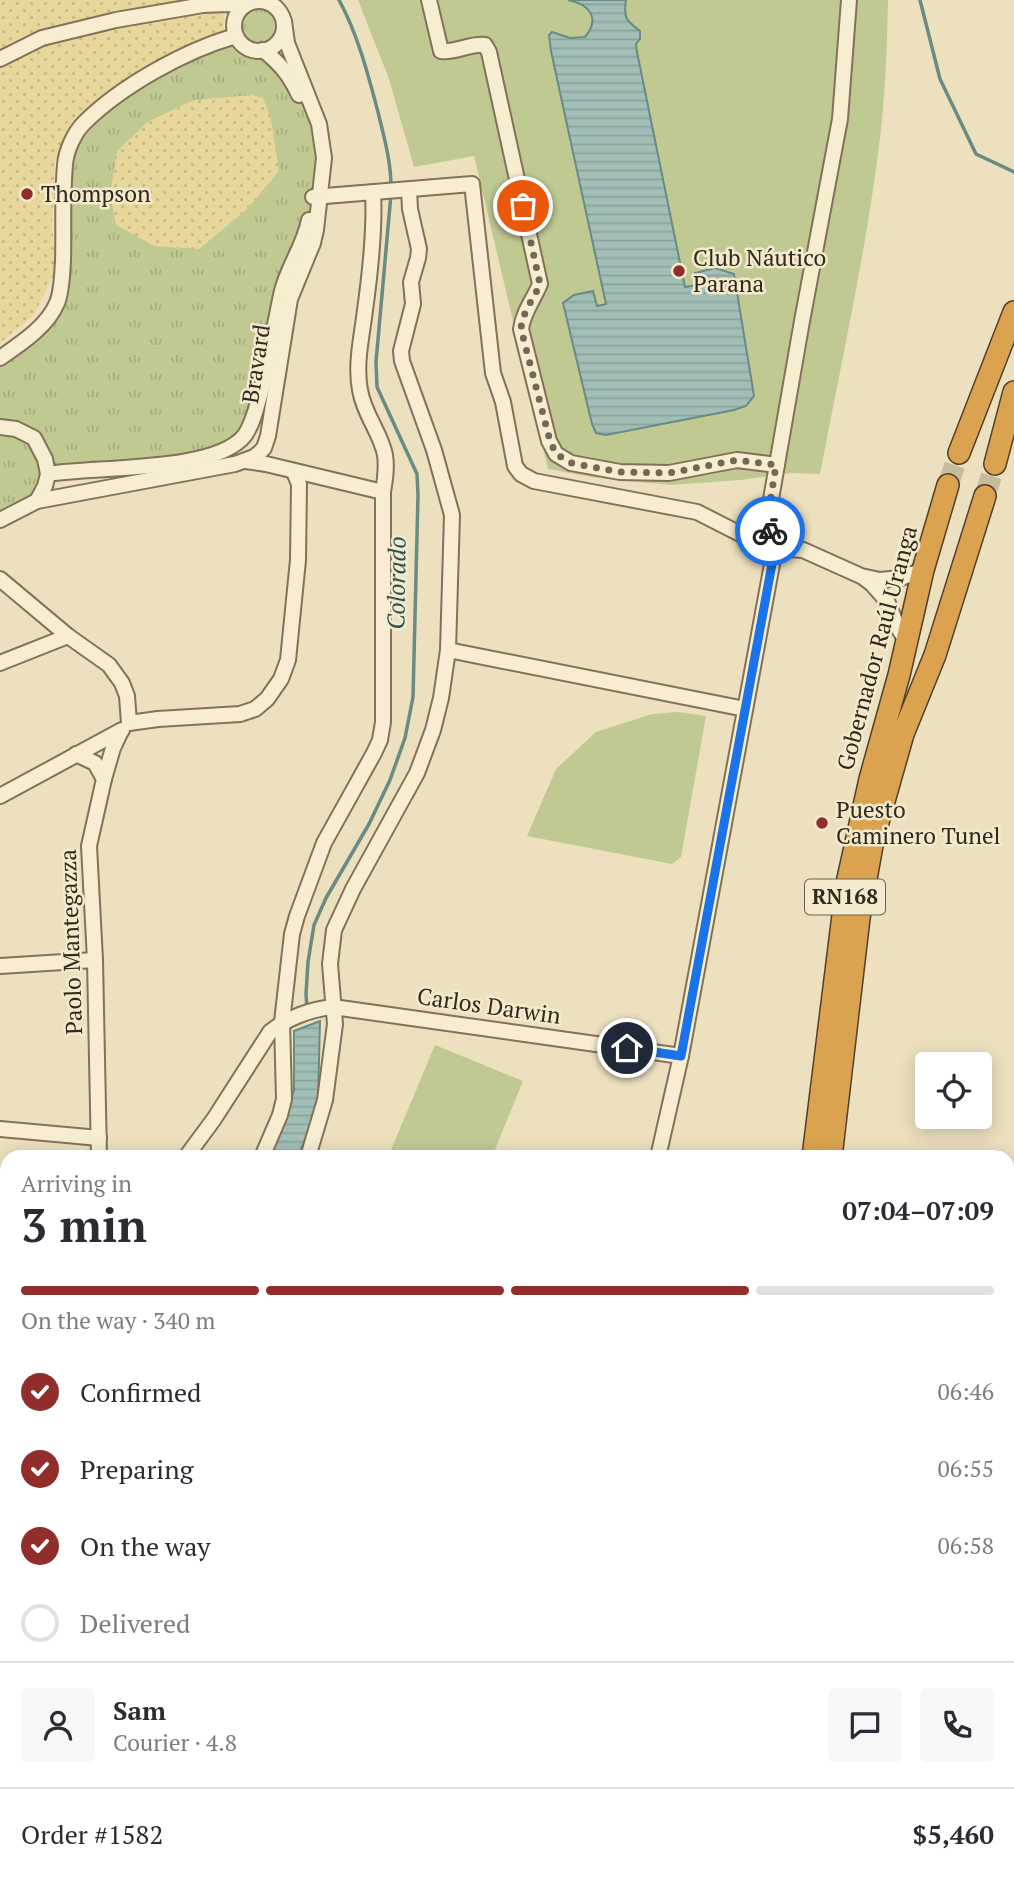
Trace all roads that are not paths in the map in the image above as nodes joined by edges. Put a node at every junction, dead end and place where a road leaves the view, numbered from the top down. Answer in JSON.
{"nodes":[{"id":1,"x":429,"y":0,"type":"edge"},
{"id":2,"x":849,"y":0,"type":"edge"},
{"id":3,"x":250,"y":2,"type":"edge"},
{"id":4,"x":203,"y":5,"type":"junction"},
{"id":5,"x":284,"y":21,"type":"junction"},
{"id":6,"x":236,"y":36,"type":"junction"},
{"id":7,"x":215,"y":42,"type":"junction"},
{"id":8,"x":263,"y":51,"type":"junction"},
{"id":9,"x":0,"y":59,"type":"edge"},
{"id":10,"x":409,"y":190,"type":"junction"},
{"id":11,"x":373,"y":192,"type":"junction"},
{"id":12,"x":317,"y":196,"type":"junction"},
{"id":13,"x":1014,"y":312,"type":"edge"},
{"id":14,"x":0,"y":358,"type":"edge"},
{"id":15,"x":1014,"y":393,"type":"edge"},
{"id":16,"x":0,"y":427,"type":"edge"},
{"id":17,"x":959,"y":453,"type":"tunnel mouth"},
{"id":18,"x":245,"y":461,"type":"junction"},
{"id":19,"x":995,"y":464,"type":"tunnel mouth"},
{"id":20,"x":776,"y":465,"type":"junction"},
{"id":21,"x":294,"y":472,"type":"junction"},
{"id":22,"x":48,"y":474,"type":"junction"},
{"id":23,"x":948,"y":485,"type":"tunnel mouth"},
{"id":24,"x":383,"y":492,"type":"junction"},
{"id":25,"x":985,"y":496,"type":"tunnel mouth"},
{"id":26,"x":37,"y":501,"type":"junction"},
{"id":27,"x":0,"y":520,"type":"edge"},
{"id":28,"x":775,"y":548,"type":"junction"},
{"id":29,"x":923,"y":570,"type":"junction"},
{"id":30,"x":861,"y":576,"type":"junction"},
{"id":31,"x":0,"y":579,"type":"edge"},
{"id":32,"x":68,"y":636,"type":"junction"},
{"id":33,"x":907,"y":642,"type":"junction"},
{"id":34,"x":448,"y":650,"type":"junction"},
{"id":35,"x":0,"y":663,"type":"edge"},
{"id":36,"x":745,"y":709,"type":"junction"},
{"id":37,"x":125,"y":727,"type":"junction"},
{"id":38,"x":76,"y":754,"type":"junction"},
{"id":39,"x":104,"y":779,"type":"junction"},
{"id":40,"x":0,"y":796,"type":"edge"},
{"id":41,"x":95,"y":960,"type":"junction"},
{"id":42,"x":0,"y":966,"type":"edge"},
{"id":43,"x":328,"y":1008,"type":"junction"},
{"id":44,"x":287,"y":1020,"type":"junction"},
{"id":45,"x":681,"y":1056,"type":"junction"},
{"id":46,"x":0,"y":1129,"type":"edge"},
{"id":47,"x":99,"y":1138,"type":"junction"},
{"id":48,"x":99,"y":1150,"type":"edge"},
{"id":49,"x":191,"y":1150,"type":"edge"},
{"id":50,"x":265,"y":1150,"type":"edge"},
{"id":51,"x":311,"y":1150,"type":"edge"},
{"id":52,"x":660,"y":1150,"type":"edge"},
{"id":53,"x":814,"y":1150,"type":"edge"},
{"id":54,"x":832,"y":1150,"type":"edge"}],
"edges":[{"from":1,"to":20,"type":"street"},
{"from":2,"to":20,"type":"street"},
{"from":3,"to":4,"type":"street"},
{"from":3,"to":5,"type":"street"},
{"from":3,"to":6,"type":"street"},
{"from":4,"to":7,"type":"street"},
{"from":4,"to":9,"type":"street"},
{"from":5,"to":8,"type":"street"},
{"from":5,"to":12,"type":"street","name":"Bravard"},
{"from":6,"to":7,"type":"street"},
{"from":6,"to":8,"type":"street"},
{"from":7,"to":14,"type":"street"},
{"from":8,"to":12,"type":"street","name":"Bravard"},
{"from":10,"to":11,"type":"street"},
{"from":10,"to":28,"type":"street"},
{"from":10,"to":34,"type":"street"},
{"from":11,"to":12,"type":"street"},
{"from":11,"to":24,"type":"street"},
{"from":12,"to":18,"type":"street","name":"Bravard"},
{"from":12,"to":22,"type":"street","name":"Bravard"},
{"from":13,"to":17,"type":"highway"},
{"from":15,"to":19,"type":"highway"},
{"from":16,"to":22,"type":"street"},
{"from":18,"to":21,"type":"street"},
{"from":18,"to":26,"type":"street"},
{"from":20,"to":28,"type":"street"},
{"from":21,"to":24,"type":"street"},
{"from":21,"to":37,"type":"street"},
{"from":22,"to":26,"type":"street"},
{"from":23,"to":29,"type":"highway","name":"Gobernador Raúl Uranga","number":"RN168"},
{"from":24,"to":44,"type":"street"},
{"from":25,"to":54,"type":"highway","name":"Gobernador Raúl Uranga","number":"RN168"},
{"from":26,"to":27,"type":"street"},
{"from":28,"to":30,"type":"street"},
{"from":28,"to":36,"type":"street"},
{"from":29,"to":30,"type":"street"},
{"from":29,"to":33,"type":"highway","name":"Gobernador Raúl Uranga","number":"RN168"},
{"from":30,"to":33,"type":"street"},
{"from":31,"to":32,"type":"street"},
{"from":32,"to":35,"type":"street"},
{"from":32,"to":37,"type":"street"},
{"from":33,"to":53,"type":"highway","name":"Gobernador Raúl Uranga","number":"RN168"},
{"from":34,"to":36,"type":"street"},
{"from":34,"to":43,"type":"street"},
{"from":36,"to":45,"type":"street"},
{"from":37,"to":38,"type":"street"},
{"from":37,"to":39,"type":"street","name":"Paolo Mantegazza"},
{"from":38,"to":39,"type":"street"},
{"from":38,"to":40,"type":"street"},
{"from":39,"to":41,"type":"street","name":"Paolo Mantegazza"},
{"from":41,"to":42,"type":"street"},
{"from":41,"to":47,"type":"street","name":"Paolo Mantegazza"},
{"from":43,"to":44,"type":"street"},
{"from":43,"to":45,"type":"street","name":"Carlos Darwin"},
{"from":43,"to":51,"type":"street"},
{"from":44,"to":49,"type":"street"},
{"from":44,"to":50,"type":"street"},
{"from":45,"to":52,"type":"street"},
{"from":46,"to":47,"type":"street"},
{"from":47,"to":48,"type":"street","name":"Paolo Mantegazza"}]}
